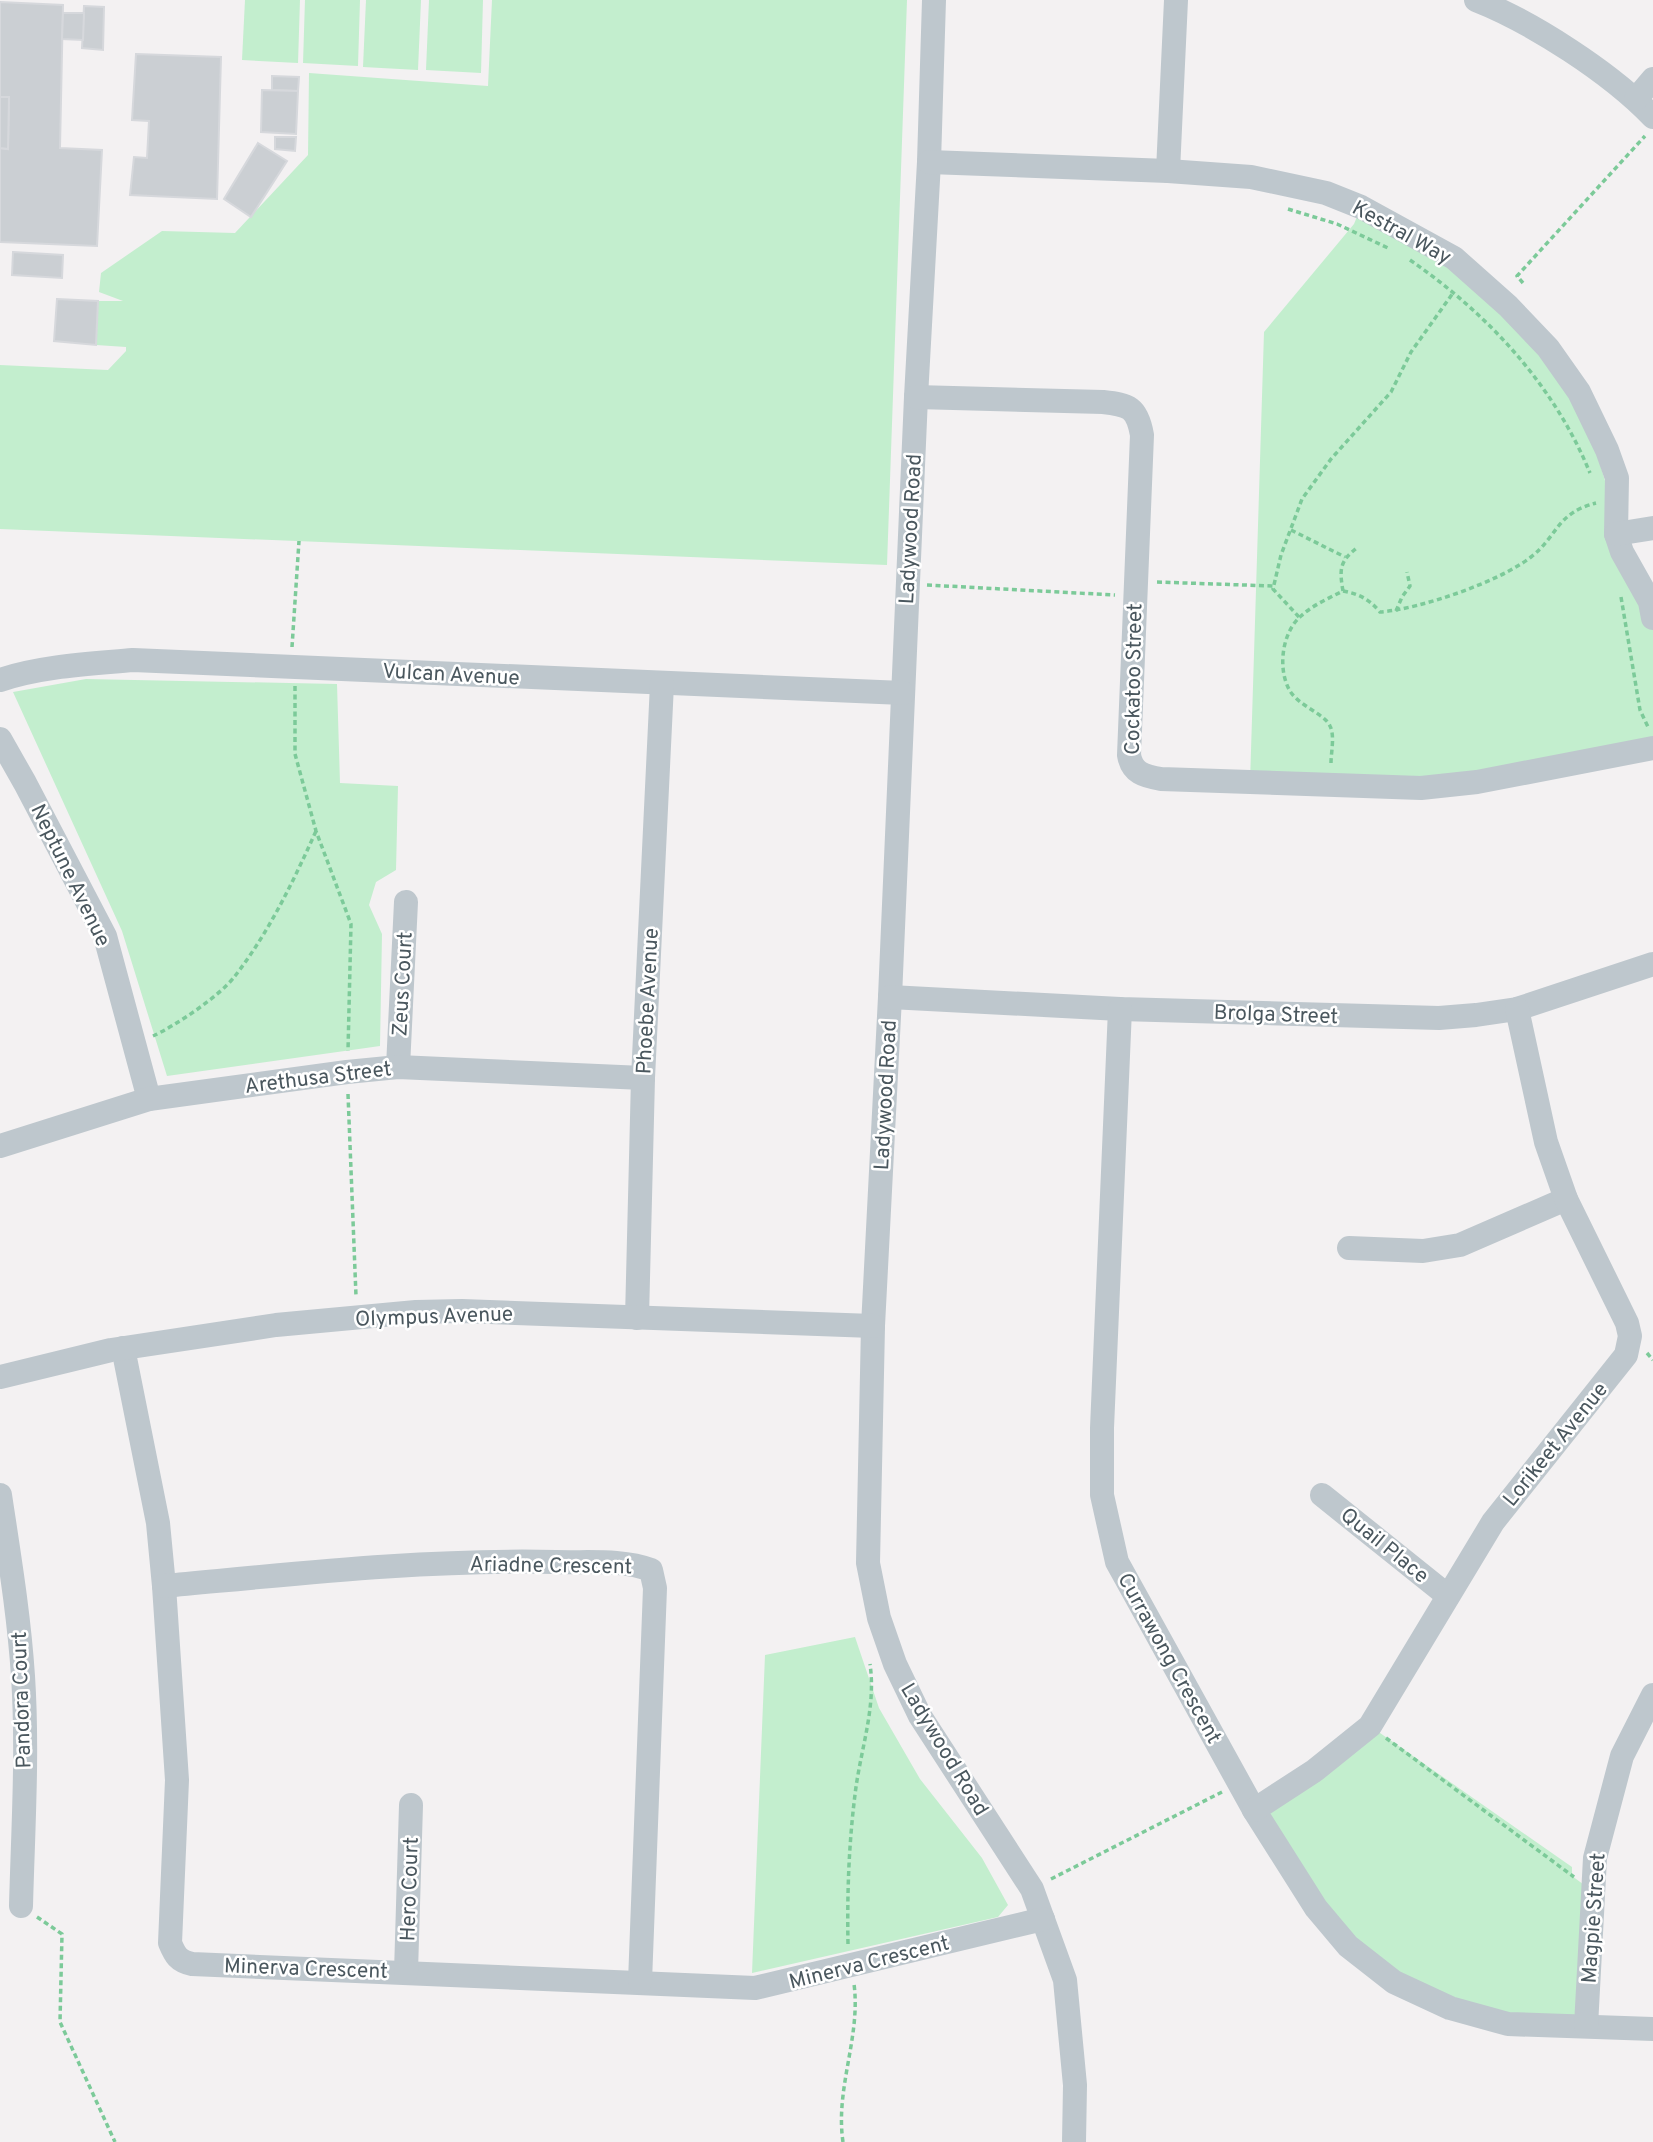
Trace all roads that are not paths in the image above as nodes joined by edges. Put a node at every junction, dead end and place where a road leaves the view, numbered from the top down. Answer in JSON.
{"nodes":[{"id":1,"x":934,"y":0,"type":"edge"},
{"id":2,"x":1176,"y":0,"type":"edge"},
{"id":3,"x":1476,"y":0,"type":"edge"},
{"id":4,"x":1653,"y":79,"type":"edge"},
{"id":5,"x":1645,"y":108,"type":"edge"},
{"id":6,"x":929,"y":162,"type":"junction"},
{"id":7,"x":1168,"y":171,"type":"junction"},
{"id":8,"x":916,"y":397,"type":"junction"},
{"id":9,"x":1653,"y":528,"type":"edge"},
{"id":10,"x":1616,"y":534,"type":"junction"},
{"id":11,"x":1653,"y":618,"type":"edge"},
{"id":12,"x":0,"y":680,"type":"edge"},
{"id":13,"x":662,"y":684,"type":"junction"},
{"id":14,"x":903,"y":693,"type":"junction"},
{"id":15,"x":0,"y":740,"type":"edge"},
{"id":16,"x":1653,"y":748,"type":"edge"},
{"id":17,"x":406,"y":902,"type":"dead end"},
{"id":18,"x":1653,"y":964,"type":"edge"},
{"id":19,"x":890,"y":997,"type":"junction"},
{"id":20,"x":1120,"y":1009,"type":"junction"},
{"id":21,"x":1517,"y":1009,"type":"junction"},
{"id":22,"x":398,"y":1067,"type":"junction"},
{"id":23,"x":643,"y":1078,"type":"junction"},
{"id":24,"x":149,"y":1098,"type":"junction"},
{"id":25,"x":0,"y":1146,"type":"edge"},
{"id":26,"x":1566,"y":1199,"type":"junction"},
{"id":27,"x":1349,"y":1248,"type":"dead end"},
{"id":28,"x":637,"y":1318,"type":"junction"},
{"id":29,"x":873,"y":1326,"type":"junction"},
{"id":30,"x":123,"y":1348,"type":"junction"},
{"id":31,"x":0,"y":1377,"type":"edge"},
{"id":32,"x":0,"y":1494,"type":"edge"},
{"id":33,"x":1322,"y":1494,"type":"dead end"},
{"id":34,"x":164,"y":1586,"type":"junction"},
{"id":35,"x":1448,"y":1596,"type":"junction"},
{"id":36,"x":1653,"y":1695,"type":"edge"},
{"id":37,"x":411,"y":1805,"type":"dead end"},
{"id":38,"x":1254,"y":1810,"type":"junction"},
{"id":39,"x":21,"y":1906,"type":"road end"},
{"id":40,"x":1043,"y":1919,"type":"junction"},
{"id":41,"x":406,"y":1972,"type":"junction"},
{"id":42,"x":640,"y":1982,"type":"junction"},
{"id":43,"x":1586,"y":2026,"type":"junction"},
{"id":44,"x":1653,"y":2029,"type":"edge"},
{"id":45,"x":1074,"y":2142,"type":"edge"}],
"edges":[{"from":1,"to":6,"type":"street","name":"Ladywood Road"},
{"from":2,"to":7,"type":"street"},
{"from":3,"to":5,"type":"street"},
{"from":4,"to":5,"type":"street"},
{"from":6,"to":7,"type":"street","name":"Kestral Way"},
{"from":6,"to":8,"type":"street","name":"Ladywood Road"},
{"from":7,"to":10,"type":"street","name":"Kestral Way"},
{"from":8,"to":14,"type":"street","name":"Ladywood Road"},
{"from":8,"to":16,"type":"street","name":"Cockatoo Street"},
{"from":9,"to":10,"type":"street"},
{"from":10,"to":11,"type":"street","name":"Kestral Way"},
{"from":12,"to":13,"type":"street","name":"Vulcan Avenue"},
{"from":13,"to":14,"type":"street","name":"Vulcan Avenue"},
{"from":13,"to":23,"type":"street","name":"Phoebe Avenue"},
{"from":14,"to":19,"type":"street","name":"Ladywood Road"},
{"from":15,"to":24,"type":"street","name":"Neptune Avenue"},
{"from":17,"to":22,"type":"street","name":"Zeus Court"},
{"from":18,"to":21,"type":"street","name":"Brolga Street"},
{"from":19,"to":20,"type":"street","name":"Brolga Street"},
{"from":19,"to":29,"type":"street","name":"Ladywood Road"},
{"from":20,"to":21,"type":"street","name":"Brolga Street"},
{"from":20,"to":38,"type":"street","name":"Currawong Crescent"},
{"from":21,"to":26,"type":"street","name":"Lorikeet Avenue"},
{"from":22,"to":23,"type":"street","name":"Arethusa Street"},
{"from":22,"to":24,"type":"street","name":"Arethusa Street"},
{"from":23,"to":28,"type":"street","name":"Phoebe Avenue"},
{"from":24,"to":25,"type":"street","name":"Arethusa Street"},
{"from":26,"to":27,"type":"street"},
{"from":26,"to":35,"type":"street","name":"Lorikeet Avenue"},
{"from":28,"to":29,"type":"street","name":"Olympus Avenue"},
{"from":28,"to":30,"type":"street","name":"Olympus Avenue"},
{"from":29,"to":40,"type":"street","name":"Ladywood Road"},
{"from":30,"to":31,"type":"street","name":"Olympus Avenue"},
{"from":30,"to":34,"type":"street","name":"Minerva Crescent"},
{"from":32,"to":39,"type":"street","name":"Pandora Court"},
{"from":33,"to":35,"type":"street","name":"Quail Place"},
{"from":34,"to":41,"type":"street","name":"Minerva Crescent"},
{"from":34,"to":42,"type":"street","name":"Ariadne Crescent"},
{"from":35,"to":38,"type":"street","name":"Lorikeet Avenue"},
{"from":36,"to":43,"type":"street","name":"Magpie Street"},
{"from":37,"to":41,"type":"street","name":"Hero Court"},
{"from":38,"to":43,"type":"street","name":"Currawong Crescent"},
{"from":40,"to":42,"type":"street","name":"Minerva Crescent"},
{"from":40,"to":45,"type":"street","name":"Ladywood Road"},
{"from":41,"to":42,"type":"street","name":"Minerva Crescent"},
{"from":43,"to":44,"type":"street","name":"Currawong Crescent"}]}
